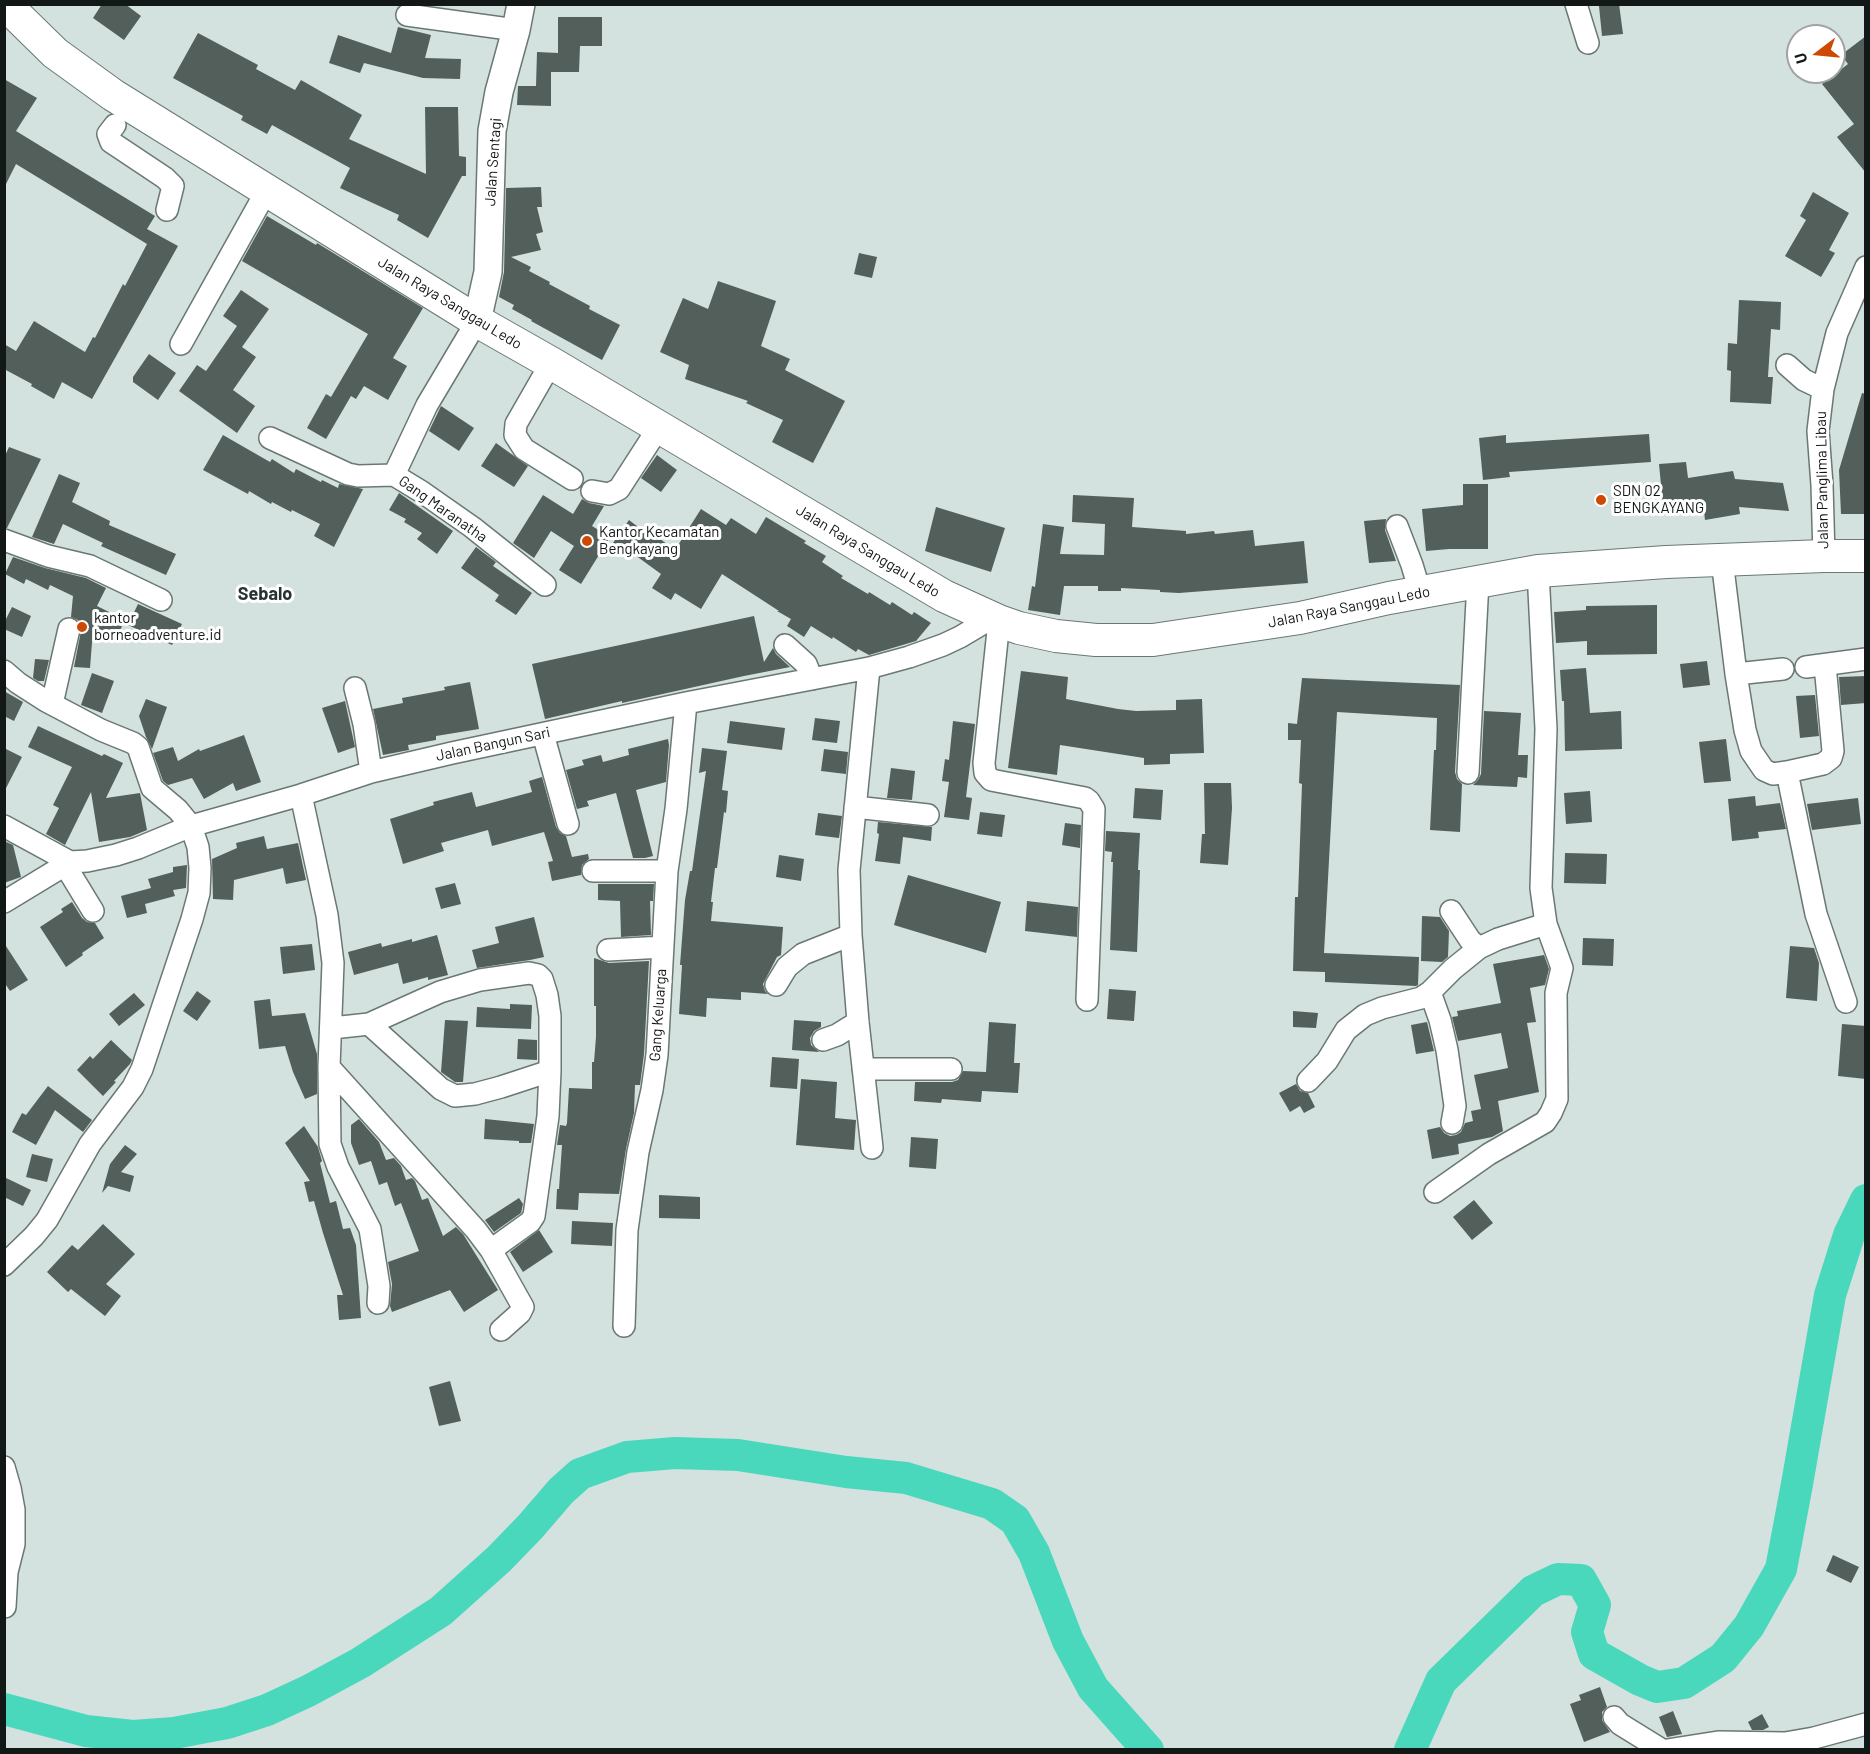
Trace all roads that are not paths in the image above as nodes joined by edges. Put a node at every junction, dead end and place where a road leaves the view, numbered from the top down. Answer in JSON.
{"nodes":[{"id":1,"x":4,"y":4,"type":"edge"},
{"id":2,"x":1576,"y":4,"type":"edge"},
{"id":3,"x":407,"y":15,"type":"dead end"},
{"id":4,"x":519,"y":17,"type":"edge"},
{"id":5,"x":1588,"y":43,"type":"dead end"},
{"id":6,"x":122,"y":115,"type":"junction"},
{"id":7,"x":267,"y":190,"type":"junction"},
{"id":8,"x":167,"y":210,"type":"dead end"},
{"id":9,"x":1866,"y":267,"type":"edge"},
{"id":10,"x":477,"y":321,"type":"junction"},
{"id":11,"x":181,"y":344,"type":"dead end"},
{"id":12,"x":551,"y":363,"type":"junction"},
{"id":13,"x":1786,"y":365,"type":"dead end"},
{"id":14,"x":1823,"y":389,"type":"junction"},
{"id":15,"x":659,"y":427,"type":"junction"},
{"id":16,"x":270,"y":438,"type":"dead end"},
{"id":17,"x":394,"y":475,"type":"junction"},
{"id":18,"x":572,"y":479,"type":"dead end"},
{"id":19,"x":592,"y":491,"type":"dead end"},
{"id":20,"x":1397,"y":525,"type":"dead end"},
{"id":21,"x":4,"y":540,"type":"edge"},
{"id":22,"x":1824,"y":556,"type":"junction"},
{"id":23,"x":1866,"y":556,"type":"edge"},
{"id":24,"x":1722,"y":560,"type":"junction"},
{"id":25,"x":1538,"y":571,"type":"junction"},
{"id":26,"x":1478,"y":581,"type":"junction"},
{"id":27,"x":544,"y":585,"type":"dead end"},
{"id":28,"x":1420,"y":592,"type":"junction"},
{"id":29,"x":162,"y":600,"type":"dead end"},
{"id":30,"x":995,"y":620,"type":"junction"},
{"id":31,"x":69,"y":629,"type":"dead end"},
{"id":32,"x":785,"y":645,"type":"dead end"},
{"id":33,"x":1866,"y":659,"type":"edge"},
{"id":34,"x":870,"y":668,"type":"junction"},
{"id":35,"x":1783,"y":669,"type":"dead end"},
{"id":36,"x":4,"y":671,"type":"edge"},
{"id":37,"x":1736,"y":674,"type":"junction"},
{"id":38,"x":812,"y":679,"type":"junction"},
{"id":39,"x":355,"y":688,"type":"dead end"},
{"id":40,"x":686,"y":703,"type":"junction"},
{"id":41,"x":52,"y":704,"type":"junction"},
{"id":42,"x":543,"y":734,"type":"junction"},
{"id":43,"x":370,"y":772,"type":"junction"},
{"id":44,"x":1787,"y":772,"type":"junction"},
{"id":45,"x":1468,"y":773,"type":"dead end"},
{"id":46,"x":301,"y":795,"type":"junction"},
{"id":47,"x":170,"y":803,"type":"junction"},
{"id":48,"x":855,"y":807,"type":"junction"},
{"id":49,"x":928,"y":815,"type":"dead end"},
{"id":50,"x":568,"y":824,"type":"dead end"},
{"id":51,"x":4,"y":826,"type":"edge"},
{"id":52,"x":191,"y":826,"type":"junction"},
{"id":53,"x":157,"y":840,"type":"junction"},
{"id":54,"x":68,"y":864,"type":"junction"},
{"id":55,"x":593,"y":871,"type":"dead end"},
{"id":56,"x":667,"y":871,"type":"junction"},
{"id":57,"x":4,"y":902,"type":"edge"},
{"id":58,"x":93,"y":911,"type":"dead end"},
{"id":59,"x":1450,"y":911,"type":"dead end"},
{"id":60,"x":1546,"y":924,"type":"junction"},
{"id":61,"x":851,"y":935,"type":"junction"},
{"id":62,"x":663,"y":946,"type":"junction"},
{"id":63,"x":1479,"y":948,"type":"junction"},
{"id":64,"x":608,"y":950,"type":"dead end"},
{"id":65,"x":776,"y":985,"type":"dead end"},
{"id":66,"x":1430,"y":992,"type":"junction"},
{"id":67,"x":1087,"y":1000,"type":"dead end"},
{"id":68,"x":1846,"y":1002,"type":"dead end"},
{"id":69,"x":858,"y":1022,"type":"junction"},
{"id":70,"x":369,"y":1024,"type":"junction"},
{"id":71,"x":332,"y":1028,"type":"junction"},
{"id":72,"x":824,"y":1040,"type":"dead end"},
{"id":73,"x":329,"y":1067,"type":"junction"},
{"id":74,"x":863,"y":1069,"type":"junction"},
{"id":75,"x":951,"y":1069,"type":"dead end"},
{"id":76,"x":550,"y":1071,"type":"junction"},
{"id":77,"x":1308,"y":1081,"type":"dead end"},
{"id":78,"x":1452,"y":1123,"type":"dead end"},
{"id":79,"x":872,"y":1148,"type":"dead end"},
{"id":80,"x":1435,"y":1192,"type":"dead end"},
{"id":81,"x":492,"y":1250,"type":"junction"},
{"id":82,"x":4,"y":1265,"type":"edge"},
{"id":83,"x":378,"y":1303,"type":"dead end"},
{"id":84,"x":624,"y":1326,"type":"dead end"},
{"id":85,"x":501,"y":1330,"type":"dead end"},
{"id":86,"x":4,"y":1467,"type":"edge"},
{"id":87,"x":4,"y":1607,"type":"edge"},
{"id":88,"x":1614,"y":1717,"type":"dead end"},
{"id":89,"x":1866,"y":1724,"type":"edge"},
{"id":90,"x":1662,"y":1749,"type":"edge"},
{"id":91,"x":1666,"y":1749,"type":"edge"}],
"edges":[{"from":1,"to":6,"type":"highway","name":"Jalan Raya Sanggau Ledo"},
{"from":2,"to":5,"type":"street"},
{"from":3,"to":4,"type":"street"},
{"from":4,"to":10,"type":"main road","name":"Jalan Sentagi"},
{"from":6,"to":7,"type":"highway","name":"Jalan Raya Sanggau Ledo"},
{"from":6,"to":8,"type":"street"},
{"from":7,"to":10,"type":"highway","name":"Jalan Raya Sanggau Ledo"},
{"from":7,"to":11,"type":"street"},
{"from":9,"to":14,"type":"street","name":"Jalan Panglima Libau"},
{"from":10,"to":12,"type":"highway","name":"Jalan Raya Sanggau Ledo"},
{"from":10,"to":17,"type":"street","name":"Gang Maranatha"},
{"from":12,"to":15,"type":"highway","name":"Jalan Raya Sanggau Ledo"},
{"from":12,"to":18,"type":"street"},
{"from":13,"to":14,"type":"street"},
{"from":14,"to":22,"type":"street","name":"Jalan Panglima Libau"},
{"from":15,"to":19,"type":"street"},
{"from":15,"to":30,"type":"highway","name":"Jalan Raya Sanggau Ledo"},
{"from":16,"to":17,"type":"street"},
{"from":17,"to":27,"type":"street","name":"Gang Maranatha"},
{"from":20,"to":28,"type":"street"},
{"from":21,"to":29,"type":"street"},
{"from":22,"to":23,"type":"highway","name":"Jalan Raya Sanggau Ledo"},
{"from":22,"to":24,"type":"highway","name":"Jalan Raya Sanggau Ledo"},
{"from":24,"to":25,"type":"highway","name":"Jalan Raya Sanggau Ledo"},
{"from":24,"to":37,"type":"street"},
{"from":25,"to":26,"type":"highway","name":"Jalan Raya Sanggau Ledo"},
{"from":25,"to":60,"type":"street"},
{"from":26,"to":28,"type":"highway","name":"Jalan Raya Sanggau Ledo"},
{"from":26,"to":45,"type":"street"},
{"from":28,"to":30,"type":"highway","name":"Jalan Raya Sanggau Ledo"},
{"from":30,"to":34,"type":"street","name":"Jalan Bangun Sari"},
{"from":30,"to":67,"type":"street"},
{"from":31,"to":41,"type":"street"},
{"from":32,"to":38,"type":"street"},
{"from":33,"to":44,"type":"street"},
{"from":34,"to":38,"type":"street","name":"Jalan Bangun Sari"},
{"from":34,"to":48,"type":"street"},
{"from":35,"to":37,"type":"street"},
{"from":36,"to":41,"type":"street"},
{"from":37,"to":44,"type":"street"},
{"from":38,"to":40,"type":"street","name":"Jalan Bangun Sari"},
{"from":39,"to":43,"type":"street"},
{"from":40,"to":42,"type":"street","name":"Jalan Bangun Sari"},
{"from":40,"to":56,"type":"street","name":"Gang Keluarga"},
{"from":41,"to":47,"type":"street"},
{"from":42,"to":43,"type":"street","name":"Jalan Bangun Sari"},
{"from":42,"to":50,"type":"street"},
{"from":43,"to":46,"type":"street","name":"Jalan Bangun Sari"},
{"from":44,"to":68,"type":"street"},
{"from":46,"to":52,"type":"street","name":"Jalan Bangun Sari"},
{"from":46,"to":71,"type":"street"},
{"from":47,"to":52,"type":"street"},
{"from":47,"to":53,"type":"street"},
{"from":48,"to":49,"type":"street"},
{"from":48,"to":61,"type":"street"},
{"from":51,"to":54,"type":"street"},
{"from":52,"to":53,"type":"street","name":"Jalan Bangun Sari"},
{"from":52,"to":82,"type":"street"},
{"from":53,"to":54,"type":"street","name":"Jalan Bangun Sari"},
{"from":54,"to":57,"type":"street","name":"Jalan Bangun Sari"},
{"from":54,"to":58,"type":"street"},
{"from":55,"to":56,"type":"street"},
{"from":56,"to":62,"type":"street","name":"Gang Keluarga"},
{"from":59,"to":63,"type":"street"},
{"from":60,"to":63,"type":"street"},
{"from":60,"to":80,"type":"street"},
{"from":61,"to":65,"type":"street"},
{"from":61,"to":69,"type":"street"},
{"from":62,"to":64,"type":"street"},
{"from":62,"to":84,"type":"street","name":"Gang Keluarga"},
{"from":63,"to":66,"type":"street"},
{"from":66,"to":77,"type":"street"},
{"from":66,"to":78,"type":"street"},
{"from":69,"to":72,"type":"street"},
{"from":69,"to":74,"type":"street"},
{"from":70,"to":71,"type":"street"},
{"from":70,"to":76,"type":"street"},
{"from":70,"to":76,"type":"street"},
{"from":71,"to":73,"type":"street"},
{"from":73,"to":81,"type":"street"},
{"from":73,"to":83,"type":"street"},
{"from":74,"to":75,"type":"street"},
{"from":74,"to":79,"type":"street"},
{"from":76,"to":81,"type":"street"},
{"from":81,"to":85,"type":"street"},
{"from":86,"to":87,"type":"street"},
{"from":88,"to":90,"type":"street"},
{"from":89,"to":91,"type":"street"}]}
